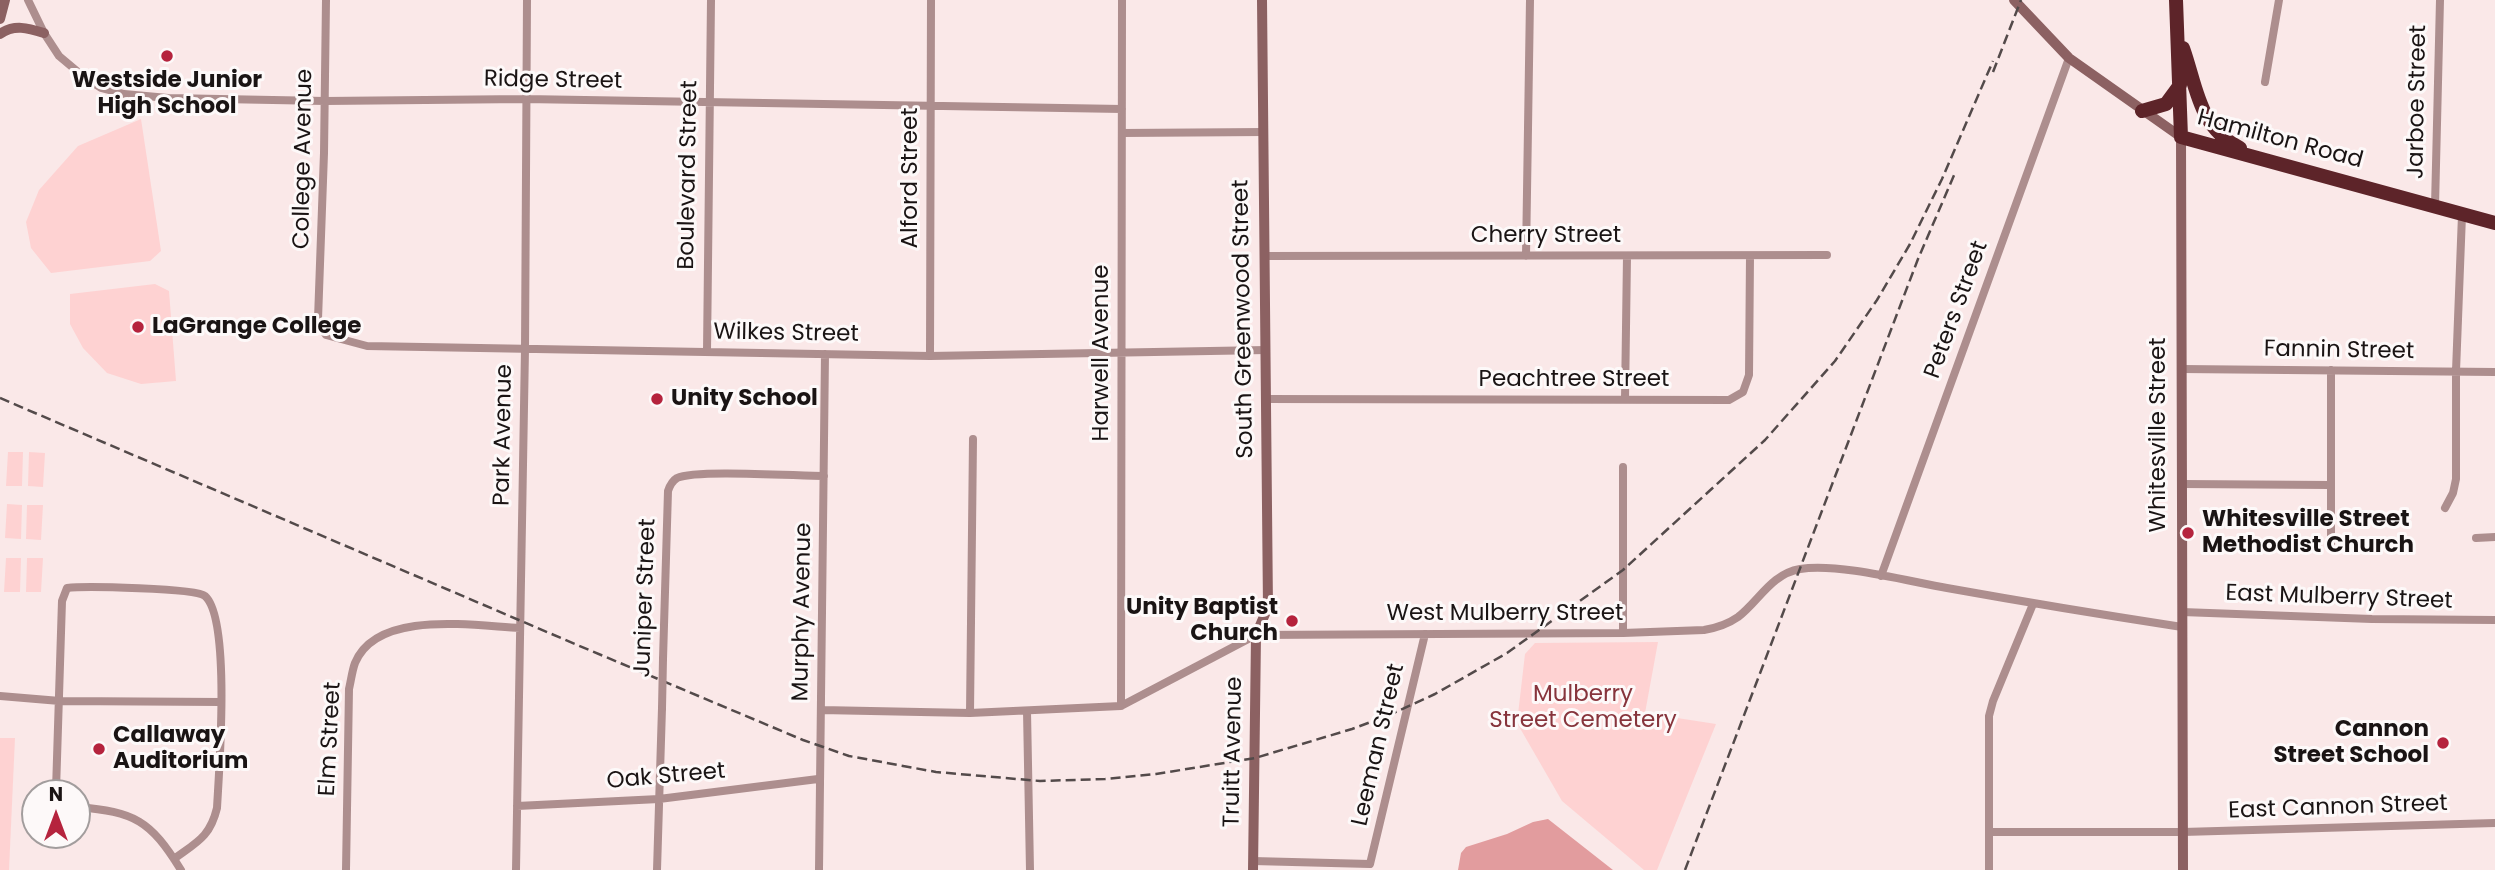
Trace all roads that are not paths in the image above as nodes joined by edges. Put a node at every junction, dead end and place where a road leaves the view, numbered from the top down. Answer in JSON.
{"nodes":[{"id":1,"x":5,"y":0,"type":"edge"},
{"id":2,"x":28,"y":0,"type":"edge"},
{"id":3,"x":326,"y":0,"type":"edge"},
{"id":4,"x":527,"y":0,"type":"edge"},
{"id":5,"x":711,"y":0,"type":"edge"},
{"id":6,"x":931,"y":0,"type":"edge"},
{"id":7,"x":1122,"y":0,"type":"edge"},
{"id":8,"x":1262,"y":0,"type":"edge"},
{"id":9,"x":1530,"y":0,"type":"edge"},
{"id":10,"x":2014,"y":0,"type":"edge"},
{"id":11,"x":2176,"y":0,"type":"edge"},
{"id":12,"x":2279,"y":0,"type":"edge"},
{"id":13,"x":2440,"y":0,"type":"edge"},
{"id":14,"x":0,"y":19,"type":"edge"},
{"id":15,"x":44,"y":33,"type":"junction"},
{"id":16,"x":2178,"y":33,"type":"junction"},
{"id":17,"x":0,"y":34,"type":"edge"},
{"id":18,"x":2068,"y":58,"type":"junction"},
{"id":19,"x":2265,"y":82,"type":"dead end"},
{"id":20,"x":2180,"y":85,"type":"junction"},
{"id":21,"x":525,"y":99,"type":"junction"},
{"id":22,"x":325,"y":101,"type":"junction"},
{"id":23,"x":710,"y":103,"type":"junction"},
{"id":24,"x":929,"y":107,"type":"junction"},
{"id":25,"x":1122,"y":109,"type":"junction"},
{"id":26,"x":2142,"y":111,"type":"junction"},
{"id":27,"x":1264,"y":132,"type":"junction"},
{"id":28,"x":1122,"y":133,"type":"junction"},
{"id":29,"x":2182,"y":137,"type":"junction"},
{"id":30,"x":2260,"y":158,"type":"junction"},
{"id":31,"x":2435,"y":205,"type":"junction"},
{"id":32,"x":2462,"y":215,"type":"junction"},
{"id":33,"x":2495,"y":223,"type":"edge"},
{"id":34,"x":1827,"y":255,"type":"dead end"},
{"id":35,"x":1265,"y":256,"type":"junction"},
{"id":36,"x":1526,"y":256,"type":"junction"},
{"id":37,"x":1627,"y":256,"type":"junction"},
{"id":38,"x":1750,"y":256,"type":"junction"},
{"id":39,"x":318,"y":319,"type":"joint"},
{"id":40,"x":525,"y":349,"type":"junction"},
{"id":41,"x":707,"y":351,"type":"junction"},
{"id":42,"x":1266,"y":351,"type":"junction"},
{"id":43,"x":1121,"y":353,"type":"junction"},
{"id":44,"x":825,"y":354,"type":"junction"},
{"id":45,"x":930,"y":356,"type":"junction"},
{"id":46,"x":2182,"y":369,"type":"junction"},
{"id":47,"x":2331,"y":370,"type":"junction"},
{"id":48,"x":2456,"y":371,"type":"junction"},
{"id":49,"x":2495,"y":372,"type":"edge"},
{"id":50,"x":1266,"y":399,"type":"junction"},
{"id":51,"x":1625,"y":399,"type":"junction"},
{"id":52,"x":973,"y":439,"type":"dead end"},
{"id":53,"x":1623,"y":467,"type":"dead end"},
{"id":54,"x":824,"y":476,"type":"junction"},
{"id":55,"x":2182,"y":484,"type":"junction"},
{"id":56,"x":2329,"y":485,"type":"junction"},
{"id":57,"x":2445,"y":508,"type":"dead end"},
{"id":58,"x":2495,"y":537,"type":"edge"},
{"id":59,"x":2476,"y":538,"type":"dead end"},
{"id":60,"x":2331,"y":543,"type":"dead end"},
{"id":61,"x":1881,"y":576,"type":"junction"},
{"id":62,"x":2033,"y":604,"type":"junction"},
{"id":63,"x":2182,"y":612,"type":"junction"},
{"id":64,"x":2495,"y":620,"type":"edge"},
{"id":65,"x":2182,"y":627,"type":"junction"},
{"id":66,"x":520,"y":628,"type":"junction"},
{"id":67,"x":1623,"y":633,"type":"junction"},
{"id":68,"x":1425,"y":634,"type":"junction"},
{"id":69,"x":1256,"y":635,"type":"junction"},
{"id":70,"x":0,"y":696,"type":"edge"},
{"id":71,"x":60,"y":701,"type":"junction"},
{"id":72,"x":221,"y":702,"type":"junction"},
{"id":73,"x":1121,"y":706,"type":"junction"},
{"id":74,"x":821,"y":710,"type":"junction"},
{"id":75,"x":1027,"y":711,"type":"junction"},
{"id":76,"x":970,"y":713,"type":"junction"},
{"id":77,"x":56,"y":779,"type":"edge"},
{"id":78,"x":818,"y":779,"type":"junction"},
{"id":79,"x":659,"y":799,"type":"junction"},
{"id":80,"x":517,"y":806,"type":"junction"},
{"id":81,"x":91,"y":809,"type":"edge"},
{"id":82,"x":2495,"y":822,"type":"edge"},
{"id":83,"x":1990,"y":832,"type":"junction"},
{"id":84,"x":2183,"y":832,"type":"junction"},
{"id":85,"x":174,"y":859,"type":"junction"},
{"id":86,"x":1253,"y":866,"type":"edge"},
{"id":87,"x":181,"y":870,"type":"edge"},
{"id":88,"x":346,"y":870,"type":"edge"},
{"id":89,"x":516,"y":870,"type":"edge"},
{"id":90,"x":657,"y":870,"type":"edge"},
{"id":91,"x":819,"y":870,"type":"edge"},
{"id":92,"x":1030,"y":870,"type":"edge"},
{"id":93,"x":1989,"y":870,"type":"edge"},
{"id":94,"x":2183,"y":870,"type":"edge"}],
"edges":[{"from":1,"to":14,"type":"street"},
{"from":2,"to":15,"type":"street","name":"Ridge Street"},
{"from":3,"to":22,"type":"street","name":"College Avenue"},
{"from":4,"to":21,"type":"street","name":"Park Avenue"},
{"from":5,"to":23,"type":"street","name":"Boulevard Street"},
{"from":6,"to":24,"type":"street","name":"Alford Street"},
{"from":7,"to":25,"type":"street","name":"Harwell Avenue"},
{"from":8,"to":27,"type":"street","name":"South Greenwood Street"},
{"from":9,"to":36,"type":"street"},
{"from":10,"to":18,"type":"street","name":"Hamilton Road"},
{"from":11,"to":16,"type":"highway","name":"Whitesville Street"},
{"from":12,"to":19,"type":"street"},
{"from":13,"to":31,"type":"street","name":"Jarboe Street"},
{"from":15,"to":17,"type":"street"},
{"from":15,"to":22,"type":"street","name":"Ridge Street"},
{"from":16,"to":20,"type":"highway","name":"Whitesville Street"},
{"from":16,"to":30,"type":"highway"},
{"from":18,"to":26,"type":"street","name":"Hamilton Road"},
{"from":18,"to":61,"type":"street","name":"Peters Street"},
{"from":20,"to":26,"type":"highway"},
{"from":20,"to":29,"type":"highway","name":"Whitesville Street"},
{"from":21,"to":22,"type":"street","name":"Ridge Street"},
{"from":21,"to":23,"type":"street","name":"Ridge Street"},
{"from":21,"to":40,"type":"street","name":"Park Avenue"},
{"from":22,"to":39,"type":"street","name":"College Avenue"},
{"from":23,"to":24,"type":"street","name":"Ridge Street"},
{"from":23,"to":41,"type":"street","name":"Boulevard Street"},
{"from":24,"to":25,"type":"street","name":"Ridge Street"},
{"from":24,"to":45,"type":"street","name":"Alford Street"},
{"from":25,"to":28,"type":"street","name":"Harwell Avenue"},
{"from":26,"to":29,"type":"street","name":"Hamilton Road"},
{"from":27,"to":28,"type":"street"},
{"from":27,"to":35,"type":"street","name":"South Greenwood Street"},
{"from":28,"to":43,"type":"street","name":"Harwell Avenue"},
{"from":29,"to":30,"type":"highway","name":"Hamilton Road"},
{"from":29,"to":46,"type":"street","name":"Whitesville Street"},
{"from":30,"to":31,"type":"highway","name":"Hamilton Road"},
{"from":31,"to":32,"type":"highway","name":"Hamilton Road"},
{"from":32,"to":33,"type":"highway","name":"Hamilton Road"},
{"from":32,"to":48,"type":"street"},
{"from":34,"to":38,"type":"street","name":"Cherry Street"},
{"from":35,"to":36,"type":"street","name":"Cherry Street"},
{"from":35,"to":42,"type":"street","name":"South Greenwood Street"},
{"from":36,"to":37,"type":"street","name":"Cherry Street"},
{"from":37,"to":38,"type":"street","name":"Cherry Street"},
{"from":37,"to":51,"type":"street"},
{"from":38,"to":51,"type":"street","name":"Peachtree Street"},
{"from":39,"to":40,"type":"street","name":"Wilkes Street"},
{"from":40,"to":41,"type":"street","name":"Wilkes Street"},
{"from":40,"to":66,"type":"street","name":"Park Avenue"},
{"from":41,"to":44,"type":"street","name":"Wilkes Street"},
{"from":42,"to":43,"type":"street","name":"Wilkes Street"},
{"from":42,"to":50,"type":"street","name":"South Greenwood Street"},
{"from":43,"to":45,"type":"street","name":"Wilkes Street"},
{"from":43,"to":73,"type":"street","name":"Harwell Avenue"},
{"from":44,"to":45,"type":"street","name":"Wilkes Street"},
{"from":44,"to":54,"type":"street","name":"Murphy Avenue"},
{"from":46,"to":47,"type":"street","name":"Fannin Street"},
{"from":46,"to":55,"type":"street","name":"Whitesville Street"},
{"from":47,"to":48,"type":"street","name":"Fannin Street"},
{"from":47,"to":56,"type":"street"},
{"from":48,"to":49,"type":"street","name":"Fannin Street"},
{"from":48,"to":57,"type":"street"},
{"from":50,"to":51,"type":"street","name":"Peachtree Street"},
{"from":50,"to":69,"type":"street","name":"South Greenwood Street"},
{"from":52,"to":76,"type":"street"},
{"from":53,"to":67,"type":"street"},
{"from":54,"to":74,"type":"street","name":"Murphy Avenue"},
{"from":54,"to":79,"type":"street","name":"Juniper Street","bridge":true},
{"from":55,"to":56,"type":"street"},
{"from":55,"to":63,"type":"street","name":"Whitesville Street"},
{"from":56,"to":60,"type":"street"},
{"from":58,"to":59,"type":"street"},
{"from":61,"to":62,"type":"street","name":"West Mulberry Street"},
{"from":61,"to":67,"type":"street","name":"West Mulberry Street"},
{"from":62,"to":65,"type":"street","name":"West Mulberry Street"},
{"from":62,"to":83,"type":"street"},
{"from":63,"to":64,"type":"street","name":"East Mulberry Street"},
{"from":63,"to":65,"type":"street","name":"Whitesville Street"},
{"from":65,"to":84,"type":"street","name":"Whitesville Street"},
{"from":66,"to":80,"type":"street","name":"Park Avenue"},
{"from":66,"to":88,"type":"street","name":"Elm Street"},
{"from":67,"to":68,"type":"street","name":"West Mulberry Street"},
{"from":68,"to":69,"type":"street","name":"West Mulberry Street"},
{"from":68,"to":86,"type":"street","name":"Leeman Street"},
{"from":69,"to":73,"type":"street","name":"West Mulberry Street"},
{"from":69,"to":86,"type":"street","name":"Truitt Avenue"},
{"from":70,"to":71,"type":"street"},
{"from":71,"to":72,"type":"street"},
{"from":71,"to":72,"type":"street"},
{"from":71,"to":77,"type":"street"},
{"from":72,"to":85,"type":"street"},
{"from":73,"to":75,"type":"street","name":"West Mulberry Street"},
{"from":74,"to":76,"type":"street","name":"West Mulberry Street"},
{"from":74,"to":78,"type":"street","name":"Murphy Avenue"},
{"from":75,"to":76,"type":"street","name":"West Mulberry Street"},
{"from":75,"to":92,"type":"street"},
{"from":78,"to":79,"type":"street","name":"Oak Street"},
{"from":78,"to":91,"type":"street","name":"Murphy Avenue"},
{"from":79,"to":80,"type":"street","name":"Oak Street"},
{"from":79,"to":90,"type":"street","name":"Juniper Street"},
{"from":80,"to":89,"type":"street","name":"Park Avenue"},
{"from":81,"to":85,"type":"street"},
{"from":82,"to":84,"type":"street","name":"East Cannon Street"},
{"from":83,"to":84,"type":"street","name":"East Cannon Street"},
{"from":83,"to":93,"type":"street"},
{"from":84,"to":94,"type":"street","name":"Whitesville Street"},
{"from":85,"to":87,"type":"street"}]}
